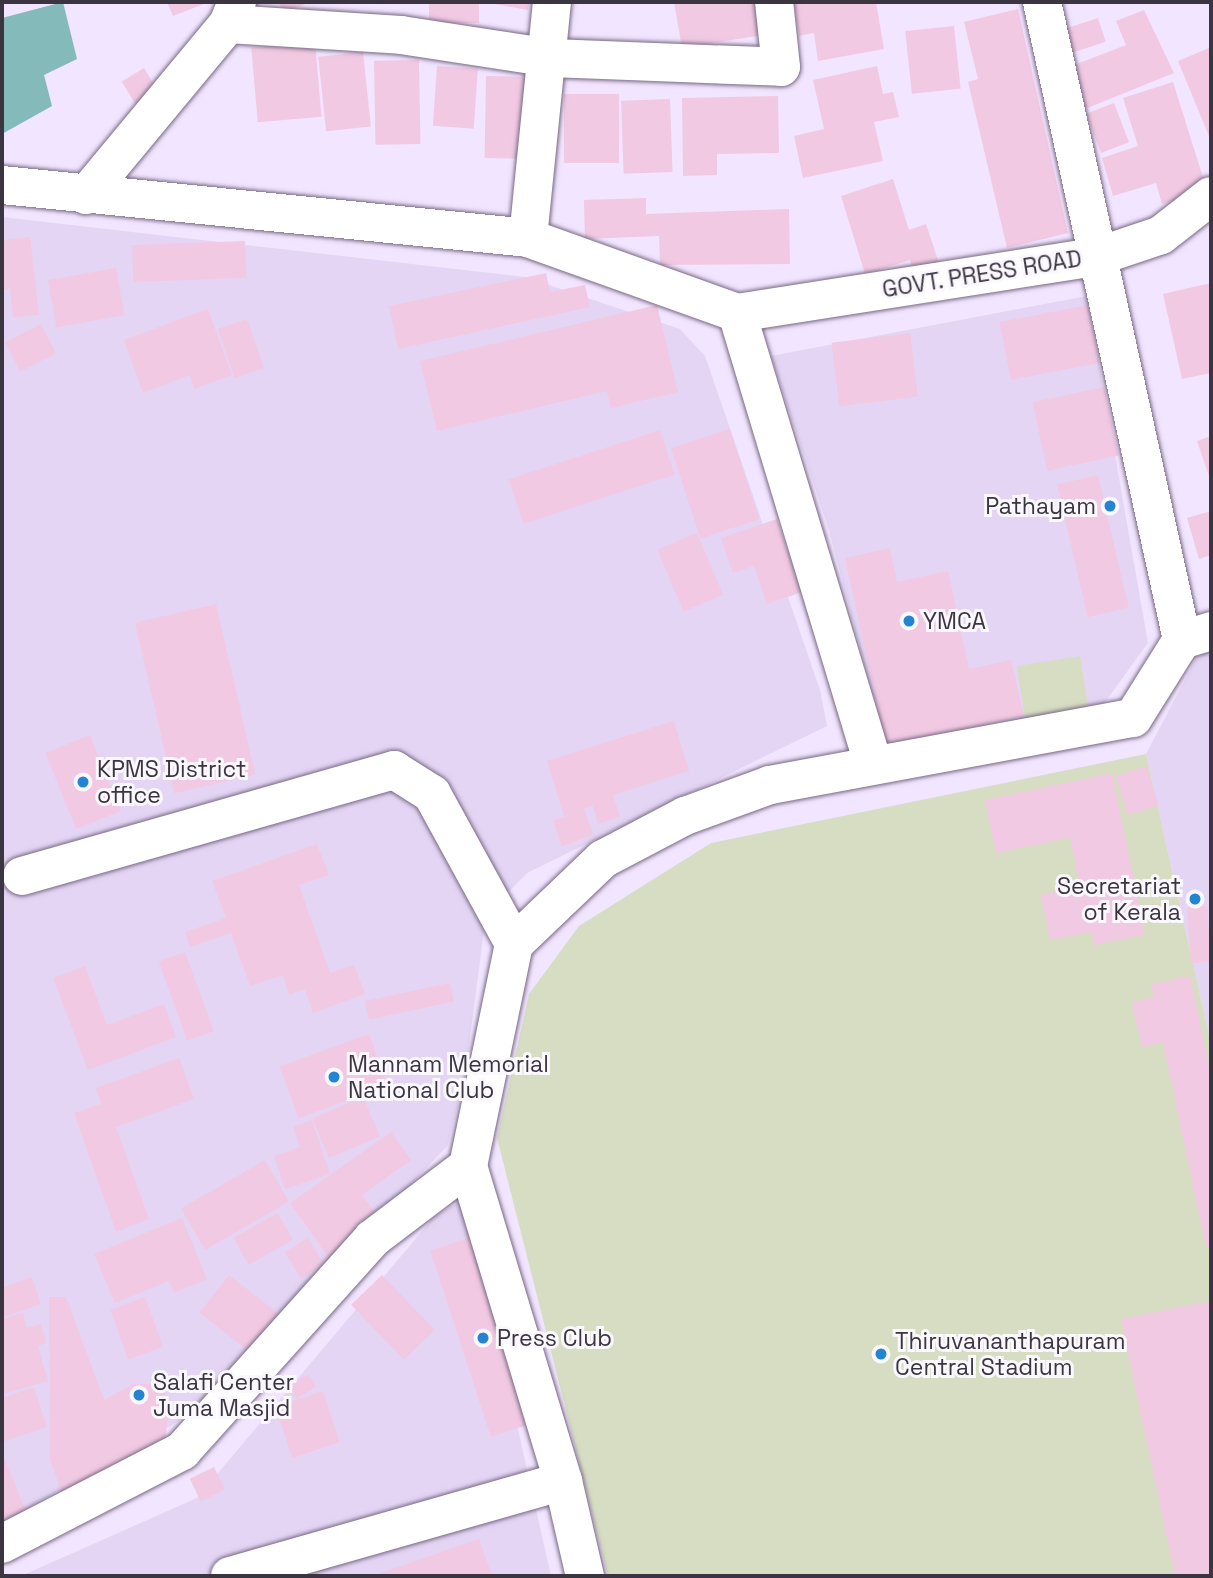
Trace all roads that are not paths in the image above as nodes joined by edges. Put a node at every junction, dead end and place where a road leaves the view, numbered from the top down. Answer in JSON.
{"nodes":[{"id":1,"x":552,"y":2,"type":"edge"},
{"id":2,"x":774,"y":2,"type":"edge"},
{"id":3,"x":1042,"y":2,"type":"edge"},
{"id":4,"x":232,"y":13,"type":"edge"},
{"id":5,"x":551,"y":58,"type":"junction"},
{"id":6,"x":2,"y":185,"type":"edge"},
{"id":7,"x":86,"y":195,"type":"junction"},
{"id":8,"x":1211,"y":196,"type":"edge"},
{"id":9,"x":528,"y":238,"type":"junction"},
{"id":10,"x":1099,"y":256,"type":"junction"},
{"id":11,"x":737,"y":313,"type":"junction"},
{"id":12,"x":1196,"y":636,"type":"edge"},
{"id":13,"x":873,"y":764,"type":"junction"},
{"id":14,"x":22,"y":876,"type":"dead end"},
{"id":15,"x":514,"y":944,"type":"junction"},
{"id":16,"x":468,"y":1166,"type":"junction"},
{"id":17,"x":563,"y":1481,"type":"junction"},
{"id":18,"x":2,"y":1544,"type":"edge"},
{"id":19,"x":230,"y":1576,"type":"edge"},
{"id":20,"x":585,"y":1576,"type":"edge"}],
"edges":[{"from":1,"to":5,"type":"street"},
{"from":2,"to":5,"type":"street"},
{"from":3,"to":10,"type":"street"},
{"from":4,"to":5,"type":"street"},
{"from":4,"to":7,"type":"street"},
{"from":5,"to":9,"type":"street"},
{"from":6,"to":7,"type":"street"},
{"from":7,"to":9,"type":"street"},
{"from":8,"to":10,"type":"street","name":"GOVT. PRESS ROAD"},
{"from":9,"to":11,"type":"street"},
{"from":10,"to":11,"type":"street","name":"GOVT. PRESS ROAD"},
{"from":10,"to":12,"type":"street"},
{"from":11,"to":13,"type":"street"},
{"from":12,"to":13,"type":"street"},
{"from":13,"to":15,"type":"street"},
{"from":14,"to":15,"type":"street"},
{"from":15,"to":16,"type":"street"},
{"from":16,"to":17,"type":"street"},
{"from":16,"to":18,"type":"street"},
{"from":17,"to":19,"type":"street"},
{"from":17,"to":20,"type":"street"}]}
